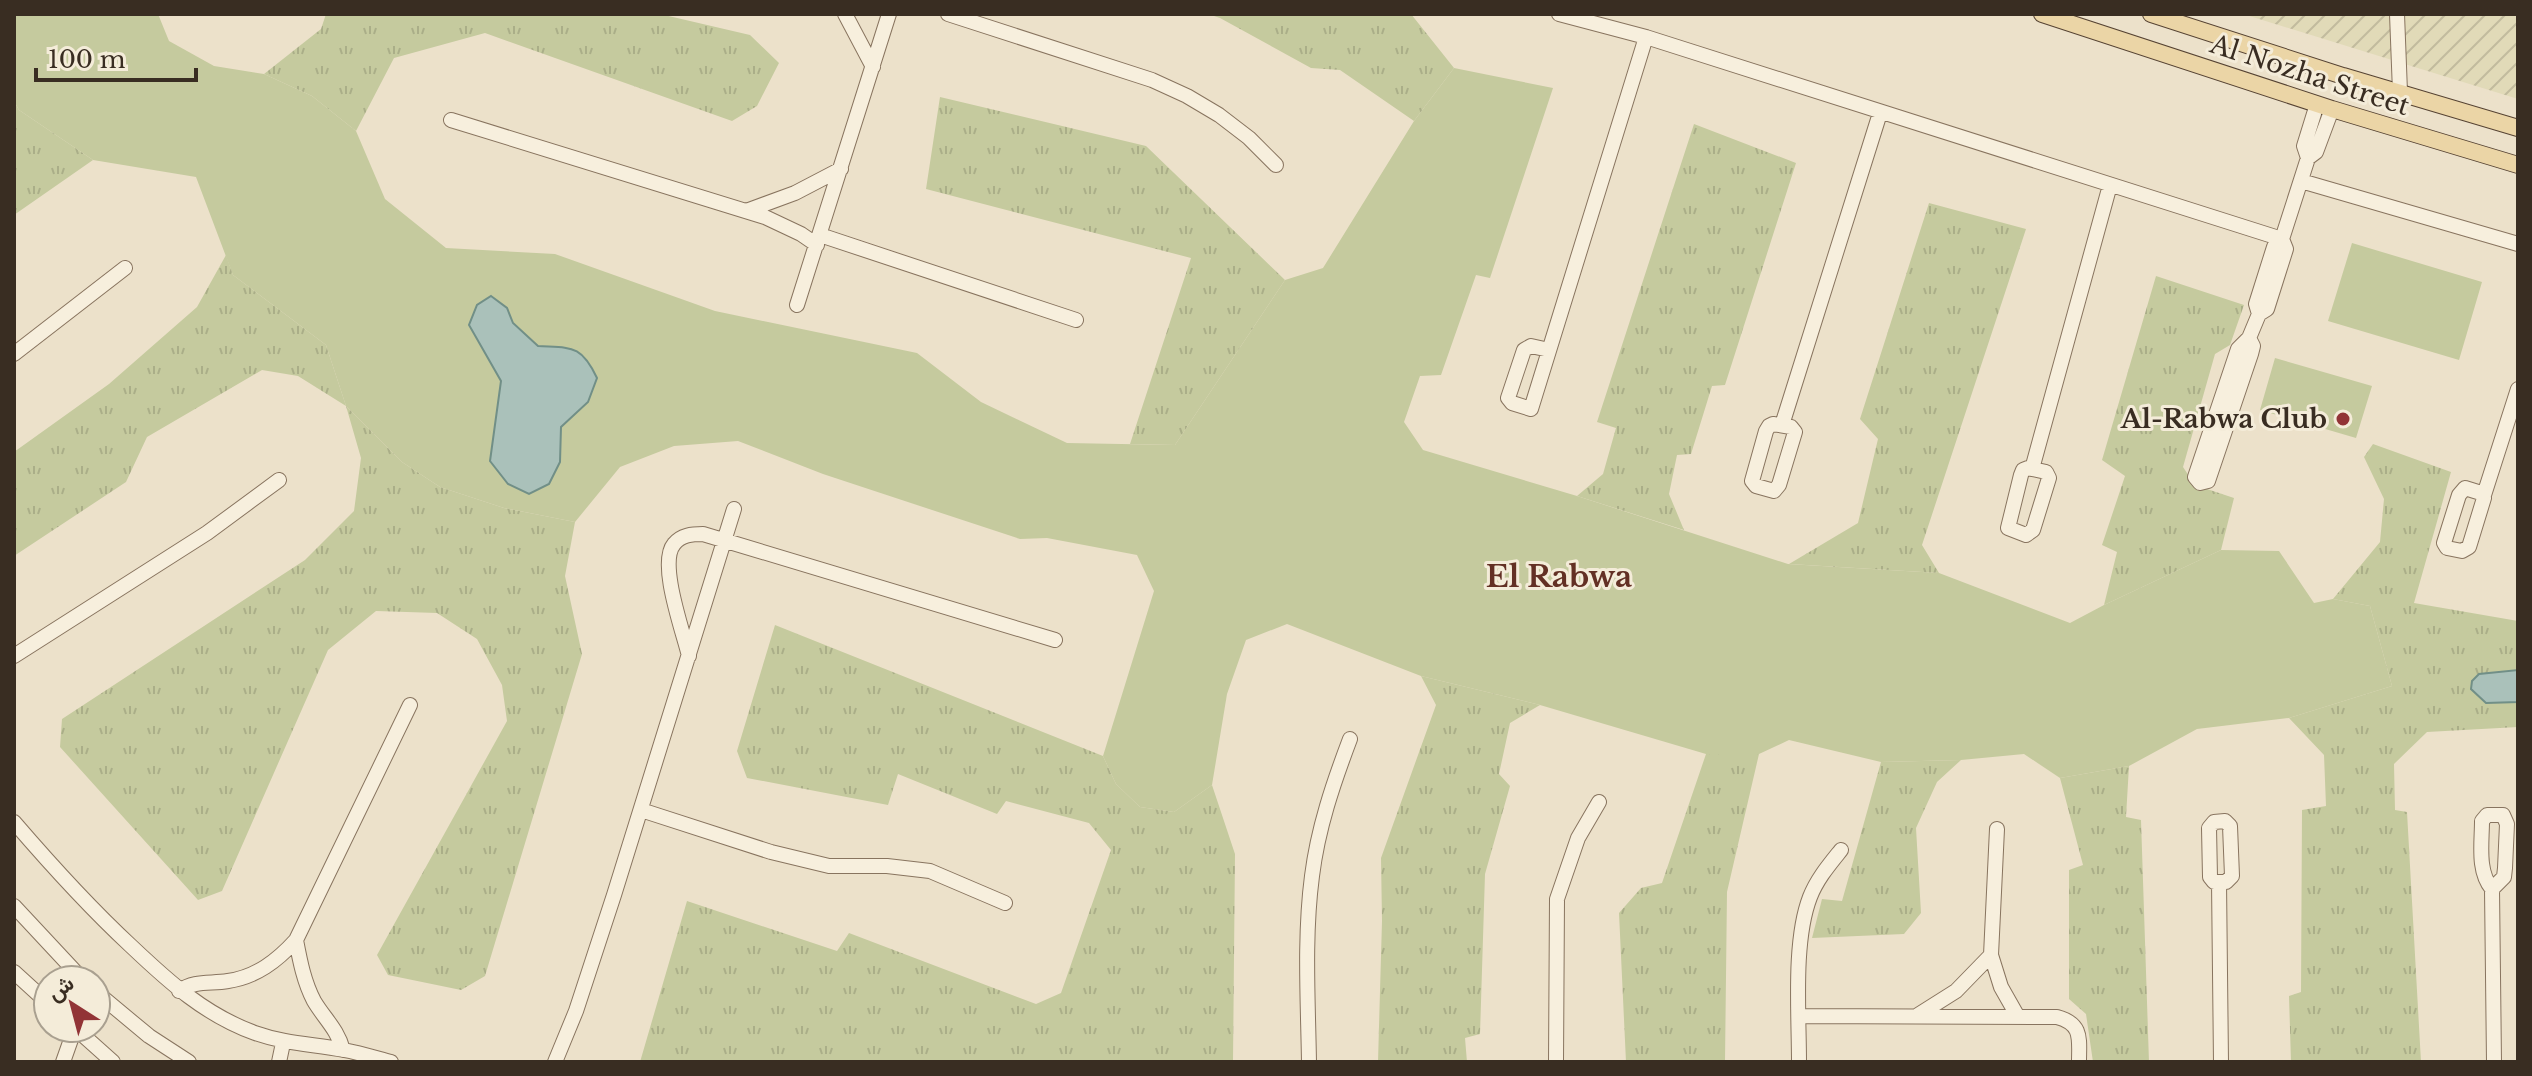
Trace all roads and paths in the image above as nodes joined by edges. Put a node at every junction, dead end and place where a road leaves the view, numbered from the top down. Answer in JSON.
{"nodes":[{"id":1,"x":845,"y":14,"type":"edge"},
{"id":2,"x":889,"y":14,"type":"edge"},
{"id":3,"x":948,"y":14,"type":"edge"},
{"id":4,"x":1559,"y":14,"type":"edge"},
{"id":5,"x":2042,"y":14,"type":"edge"},
{"id":6,"x":2151,"y":14,"type":"edge"},
{"id":7,"x":2397,"y":14,"type":"edge"},
{"id":8,"x":1646,"y":37,"type":"junction"},
{"id":9,"x":873,"y":67,"type":"junction"},
{"id":10,"x":2400,"y":92,"type":"junction"},
{"id":11,"x":2324,"y":107,"type":"junction"},
{"id":12,"x":1880,"y":113,"type":"junction"},
{"id":13,"x":451,"y":120,"type":"dead end"},
{"id":14,"x":2518,"y":128,"type":"edge"},
{"id":15,"x":1276,"y":165,"type":"dead end"},
{"id":16,"x":2518,"y":165,"type":"edge"},
{"id":17,"x":841,"y":169,"type":"junction"},
{"id":18,"x":2301,"y":181,"type":"junction"},
{"id":19,"x":2110,"y":185,"type":"junction"},
{"id":20,"x":746,"y":211,"type":"junction"},
{"id":21,"x":2282,"y":239,"type":"junction"},
{"id":22,"x":819,"y":240,"type":"junction"},
{"id":23,"x":2518,"y":244,"type":"edge"},
{"id":24,"x":125,"y":268,"type":"dead end"},
{"id":25,"x":797,"y":305,"type":"dead end"},
{"id":26,"x":1076,"y":320,"type":"dead end"},
{"id":27,"x":2249,"y":338,"type":"junction"},
{"id":28,"x":1549,"y":350,"type":"dead end"},
{"id":29,"x":14,"y":354,"type":"edge"},
{"id":30,"x":2518,"y":389,"type":"edge"},
{"id":31,"x":2215,"y":416,"type":"junction"},
{"id":32,"x":2230,"y":421,"type":"junction"},
{"id":33,"x":1782,"y":425,"type":"dead end"},
{"id":34,"x":2032,"y":469,"type":"dead end"},
{"id":35,"x":279,"y":480,"type":"dead end"},
{"id":36,"x":2484,"y":495,"type":"dead end"},
{"id":37,"x":734,"y":509,"type":"dead end"},
{"id":38,"x":725,"y":539,"type":"junction"},
{"id":39,"x":1055,"y":640,"type":"dead end"},
{"id":40,"x":14,"y":656,"type":"edge"},
{"id":41,"x":689,"y":658,"type":"junction"},
{"id":42,"x":410,"y":705,"type":"dead end"},
{"id":43,"x":1350,"y":739,"type":"dead end"},
{"id":44,"x":1599,"y":802,"type":"dead end"},
{"id":45,"x":641,"y":810,"type":"junction"},
{"id":46,"x":14,"y":822,"type":"edge"},
{"id":47,"x":1997,"y":829,"type":"dead end"},
{"id":48,"x":1841,"y":850,"type":"dead end"},
{"id":49,"x":2219,"y":882,"type":"dead end"},
{"id":50,"x":2492,"y":889,"type":"dead end"},
{"id":51,"x":1005,"y":903,"type":"dead end"},
{"id":52,"x":14,"y":906,"type":"edge"},
{"id":53,"x":296,"y":940,"type":"junction"},
{"id":54,"x":1991,"y":955,"type":"junction"},
{"id":55,"x":68,"y":964,"type":"edge"},
{"id":56,"x":14,"y":972,"type":"edge"},
{"id":57,"x":32,"y":988,"type":"edge"},
{"id":58,"x":179,"y":991,"type":"junction"},
{"id":59,"x":112,"y":1005,"type":"edge"},
{"id":60,"x":1799,"y":1016,"type":"junction"},
{"id":61,"x":1915,"y":1016,"type":"junction"},
{"id":62,"x":2018,"y":1017,"type":"junction"},
{"id":63,"x":283,"y":1043,"type":"junction"},
{"id":64,"x":93,"y":1044,"type":"edge"},
{"id":65,"x":343,"y":1050,"type":"junction"},
{"id":66,"x":113,"y":1062,"type":"edge"},
{"id":67,"x":189,"y":1062,"type":"edge"},
{"id":68,"x":279,"y":1062,"type":"edge"},
{"id":69,"x":391,"y":1062,"type":"edge"},
{"id":70,"x":555,"y":1062,"type":"edge"},
{"id":71,"x":1309,"y":1062,"type":"edge"},
{"id":72,"x":1556,"y":1062,"type":"edge"},
{"id":73,"x":1799,"y":1062,"type":"edge"},
{"id":74,"x":2079,"y":1062,"type":"edge"},
{"id":75,"x":2221,"y":1062,"type":"edge"},
{"id":76,"x":2494,"y":1062,"type":"edge"}],
"edges":[{"from":1,"to":9,"type":"street"},
{"from":2,"to":9,"type":"street"},
{"from":3,"to":15,"type":"street"},
{"from":4,"to":8,"type":"street"},
{"from":5,"to":11,"type":"main road","name":"Al Nozha Street"},
{"from":6,"to":10,"type":"main road","name":"Al Nozha Street"},
{"from":7,"to":10,"type":"street"},
{"from":8,"to":12,"type":"street"},
{"from":8,"to":28,"type":"street"},
{"from":9,"to":17,"type":"street"},
{"from":10,"to":14,"type":"main road","name":"Al Nozha Street"},
{"from":11,"to":16,"type":"main road","name":"Al Nozha Street"},
{"from":11,"to":18,"type":"street"},
{"from":12,"to":19,"type":"street"},
{"from":12,"to":33,"type":"street"},
{"from":13,"to":20,"type":"street"},
{"from":17,"to":20,"type":"street"},
{"from":17,"to":22,"type":"street"},
{"from":18,"to":21,"type":"street"},
{"from":18,"to":23,"type":"street"},
{"from":19,"to":21,"type":"street"},
{"from":19,"to":34,"type":"street"},
{"from":20,"to":22,"type":"street"},
{"from":21,"to":27,"type":"street"},
{"from":22,"to":25,"type":"street"},
{"from":22,"to":26,"type":"street"},
{"from":24,"to":29,"type":"street"},
{"from":27,"to":31,"type":"street"},
{"from":27,"to":32,"type":"street"},
{"from":30,"to":36,"type":"street"},
{"from":31,"to":32,"type":"street"},
{"from":31,"to":32,"type":"street"},
{"from":35,"to":40,"type":"street"},
{"from":37,"to":38,"type":"street"},
{"from":38,"to":39,"type":"street"},
{"from":38,"to":41,"type":"street"},
{"from":38,"to":41,"type":"street"},
{"from":41,"to":45,"type":"street"},
{"from":42,"to":53,"type":"street"},
{"from":43,"to":71,"type":"street"},
{"from":44,"to":72,"type":"street"},
{"from":45,"to":51,"type":"street"},
{"from":45,"to":70,"type":"street"},
{"from":46,"to":58,"type":"street"},
{"from":47,"to":54,"type":"street"},
{"from":48,"to":60,"type":"street"},
{"from":49,"to":75,"type":"street"},
{"from":50,"to":76,"type":"street"},
{"from":52,"to":55,"type":"street"},
{"from":53,"to":58,"type":"street"},
{"from":53,"to":65,"type":"street"},
{"from":54,"to":61,"type":"street"},
{"from":54,"to":62,"type":"street"},
{"from":56,"to":57,"type":"street"},
{"from":58,"to":63,"type":"street"},
{"from":59,"to":67,"type":"street"},
{"from":60,"to":61,"type":"street"},
{"from":60,"to":73,"type":"street"},
{"from":61,"to":62,"type":"street"},
{"from":62,"to":74,"type":"street"},
{"from":63,"to":65,"type":"street"},
{"from":63,"to":68,"type":"street"},
{"from":64,"to":66,"type":"street"},
{"from":65,"to":69,"type":"street"}]}
